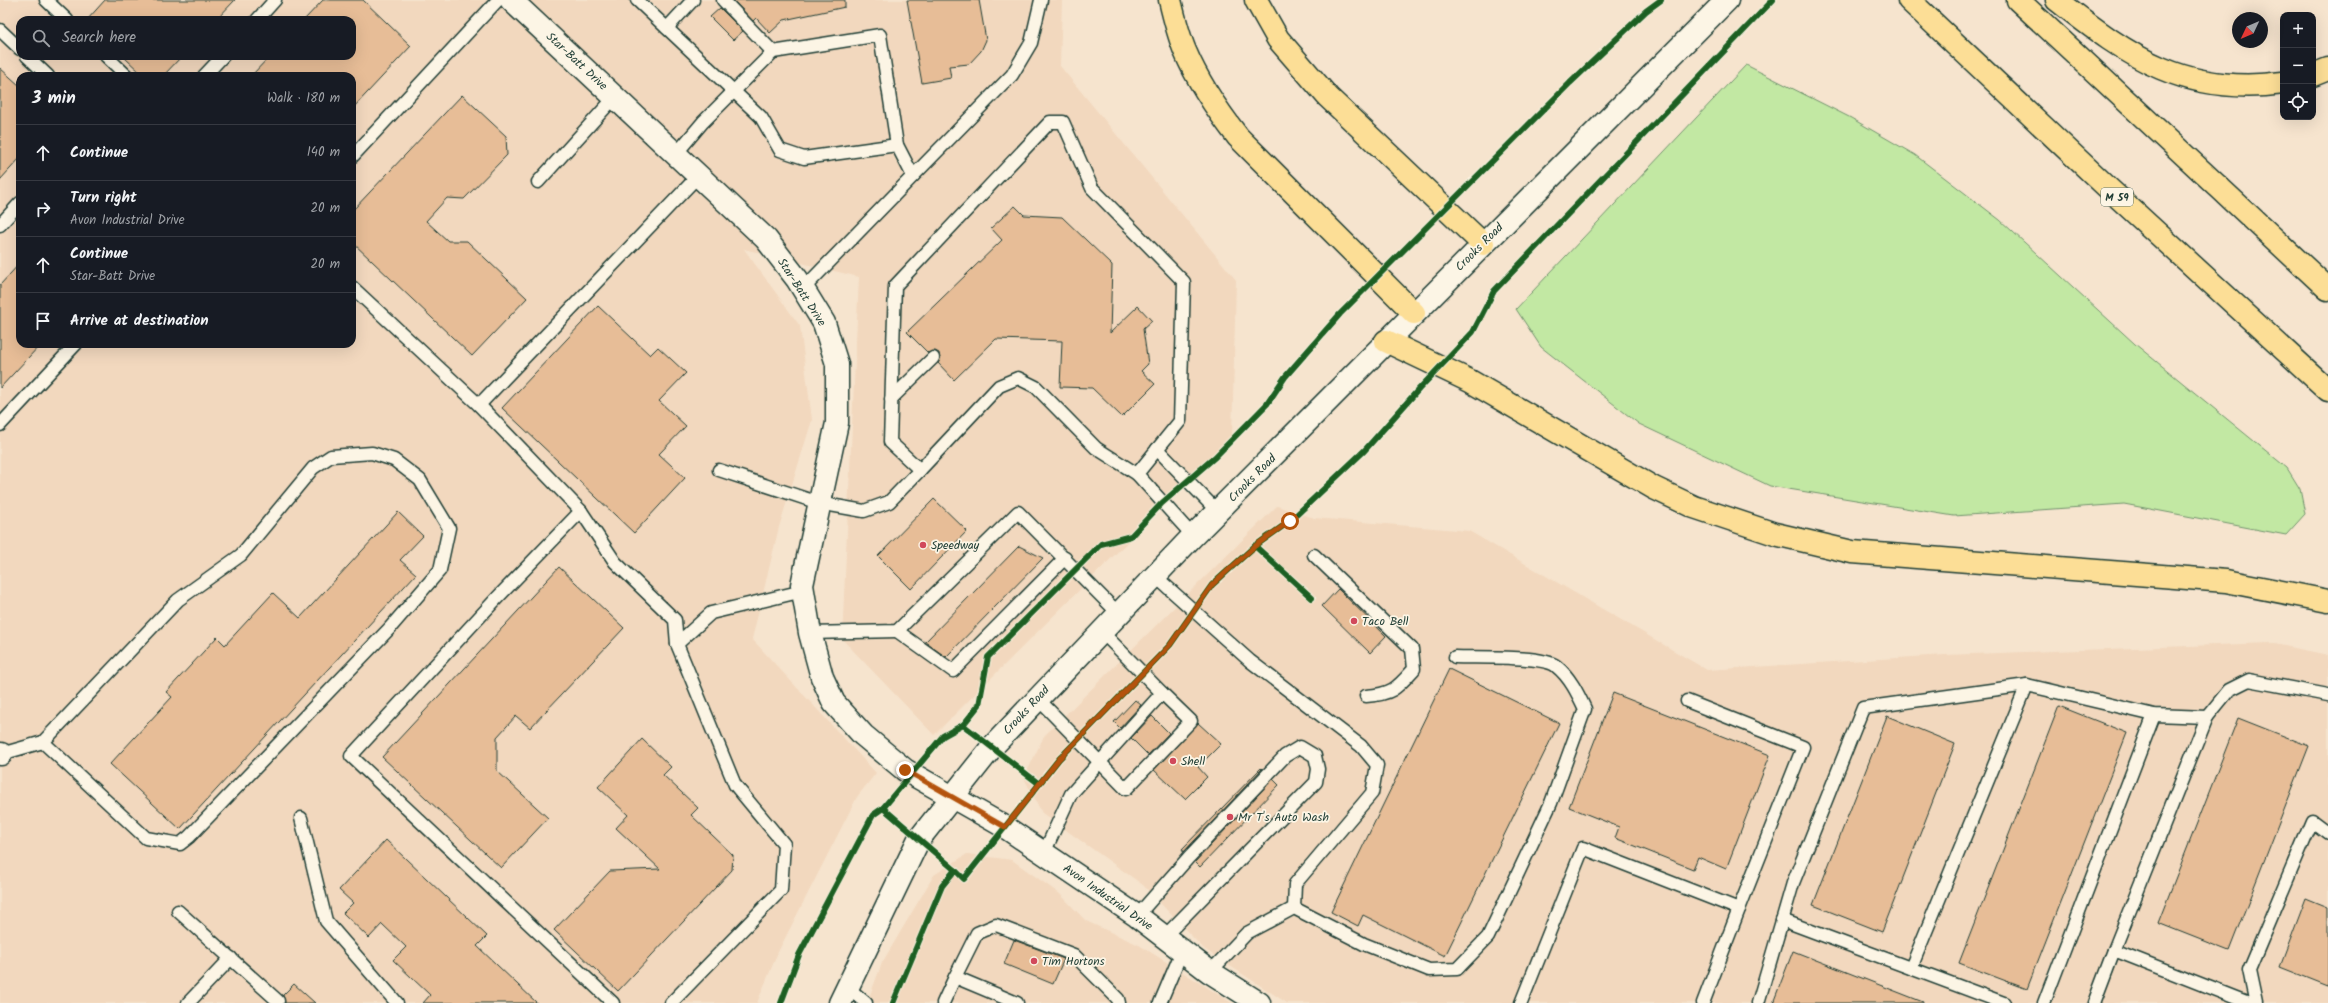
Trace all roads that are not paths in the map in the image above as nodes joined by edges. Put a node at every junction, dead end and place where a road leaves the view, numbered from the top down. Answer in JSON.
{"nodes":[{"id":1,"x":275,"y":0,"type":"edge"},
{"id":2,"x":498,"y":0,"type":"edge"},
{"id":3,"x":511,"y":0,"type":"edge"},
{"id":4,"x":637,"y":0,"type":"edge"},
{"id":5,"x":693,"y":0,"type":"edge"},
{"id":6,"x":723,"y":0,"type":"edge"},
{"id":7,"x":1041,"y":0,"type":"edge"},
{"id":8,"x":1170,"y":0,"type":"edge"},
{"id":9,"x":1256,"y":0,"type":"edge"},
{"id":10,"x":1727,"y":0,"type":"edge"},
{"id":11,"x":1909,"y":0,"type":"edge"},
{"id":12,"x":2018,"y":0,"type":"edge"},
{"id":13,"x":2057,"y":0,"type":"edge"},
{"id":14,"x":50,"y":1,"type":"edge"},
{"id":15,"x":63,"y":16,"type":"edge"},
{"id":16,"x":260,"y":16,"type":"edge"},
{"id":17,"x":667,"y":28,"type":"junction"},
{"id":18,"x":0,"y":30,"type":"edge"},
{"id":19,"x":16,"y":45,"type":"edge"},
{"id":20,"x":773,"y":52,"type":"junction"},
{"id":21,"x":31,"y":60,"type":"edge"},
{"id":22,"x":110,"y":60,"type":"edge"},
{"id":23,"x":219,"y":60,"type":"edge"},
{"id":24,"x":2328,"y":69,"type":"edge"},
{"id":25,"x":44,"y":72,"type":"edge"},
{"id":26,"x":123,"y":72,"type":"edge"},
{"id":27,"x":208,"y":72,"type":"edge"},
{"id":28,"x":2316,"y":74,"type":"edge"},
{"id":29,"x":2280,"y":83,"type":"edge"},
{"id":30,"x":734,"y":91,"type":"junction"},
{"id":31,"x":615,"y":97,"type":"junction"},
{"id":32,"x":897,"y":144,"type":"junction"},
{"id":33,"x":356,"y":153,"type":"edge"},
{"id":34,"x":676,"y":154,"type":"junction"},
{"id":35,"x":699,"y":175,"type":"junction"},
{"id":36,"x":912,"y":176,"type":"junction"},
{"id":37,"x":538,"y":182,"type":"dead end"},
{"id":38,"x":16,"y":207,"type":"edge"},
{"id":39,"x":0,"y":225,"type":"edge"},
{"id":40,"x":1483,"y":244,"type":"junction"},
{"id":41,"x":803,"y":289,"type":"junction"},
{"id":42,"x":2328,"y":289,"type":"edge"},
{"id":43,"x":356,"y":291,"type":"edge"},
{"id":44,"x":1414,"y":313,"type":"junction"},
{"id":45,"x":1386,"y":341,"type":"junction"},
{"id":46,"x":72,"y":348,"type":"edge"},
{"id":47,"x":933,"y":358,"type":"dead end"},
{"id":48,"x":2328,"y":390,"type":"edge"},
{"id":49,"x":891,"y":399,"type":"junction"},
{"id":50,"x":479,"y":405,"type":"junction"},
{"id":51,"x":0,"y":424,"type":"edge"},
{"id":52,"x":1158,"y":449,"type":"junction"},
{"id":53,"x":719,"y":470,"type":"dead end"},
{"id":54,"x":920,"y":470,"type":"junction"},
{"id":55,"x":1137,"y":474,"type":"junction"},
{"id":56,"x":819,"y":503,"type":"junction"},
{"id":57,"x":581,"y":511,"type":"junction"},
{"id":58,"x":1218,"y":512,"type":"junction"},
{"id":59,"x":1193,"y":536,"type":"junction"},
{"id":60,"x":1314,"y":555,"type":"dead end"},
{"id":61,"x":1065,"y":558,"type":"junction"},
{"id":62,"x":1155,"y":576,"type":"junction"},
{"id":63,"x":803,"y":591,"type":"junction"},
{"id":64,"x":2328,"y":601,"type":"edge"},
{"id":65,"x":1118,"y":613,"type":"junction"},
{"id":66,"x":897,"y":631,"type":"junction"},
{"id":67,"x":1101,"y":632,"type":"junction"},
{"id":68,"x":810,"y":633,"type":"junction"},
{"id":69,"x":677,"y":644,"type":"junction"},
{"id":70,"x":1455,"y":657,"type":"dead end"},
{"id":71,"x":2027,"y":685,"type":"junction"},
{"id":72,"x":1162,"y":693,"type":"junction"},
{"id":73,"x":2328,"y":695,"type":"edge"},
{"id":74,"x":1366,"y":696,"type":"dead end"},
{"id":75,"x":1037,"y":698,"type":"junction"},
{"id":76,"x":1687,"y":701,"type":"dead end"},
{"id":77,"x":2154,"y":716,"type":"junction"},
{"id":78,"x":2207,"y":717,"type":"junction"},
{"id":79,"x":43,"y":742,"type":"junction"},
{"id":80,"x":0,"y":754,"type":"edge"},
{"id":81,"x":1099,"y":762,"type":"junction"},
{"id":82,"x":954,"y":796,"type":"junction"},
{"id":83,"x":301,"y":818,"type":"dead end"},
{"id":84,"x":2328,"y":833,"type":"edge"},
{"id":85,"x":1044,"y":853,"type":"junction"},
{"id":86,"x":1294,"y":908,"type":"junction"},
{"id":87,"x":1739,"y":909,"type":"junction"},
{"id":88,"x":178,"y":911,"type":"dead end"},
{"id":89,"x":1137,"y":916,"type":"junction"},
{"id":90,"x":1782,"y":920,"type":"junction"},
{"id":91,"x":1164,"y":937,"type":"junction"},
{"id":92,"x":2114,"y":950,"type":"junction"},
{"id":93,"x":1182,"y":951,"type":"junction"},
{"id":94,"x":231,"y":958,"type":"junction"},
{"id":95,"x":1911,"y":968,"type":"junction"},
{"id":96,"x":1210,"y":972,"type":"junction"},
{"id":97,"x":955,"y":977,"type":"junction"},
{"id":98,"x":843,"y":995,"type":"edge"},
{"id":99,"x":278,"y":1001,"type":"dead end"},
{"id":100,"x":188,"y":1003,"type":"edge"},
{"id":101,"x":397,"y":1003,"type":"edge"},
{"id":102,"x":613,"y":1003,"type":"edge"},
{"id":103,"x":671,"y":1003,"type":"edge"},
{"id":104,"x":866,"y":1003,"type":"edge"},
{"id":105,"x":943,"y":1003,"type":"edge"},
{"id":106,"x":1017,"y":1003,"type":"edge"},
{"id":107,"x":1119,"y":1003,"type":"edge"},
{"id":108,"x":1160,"y":1003,"type":"edge"},
{"id":109,"x":1259,"y":1003,"type":"edge"},
{"id":110,"x":1521,"y":1003,"type":"edge"},
{"id":111,"x":1703,"y":1003,"type":"edge"},
{"id":112,"x":1758,"y":1003,"type":"edge"},
{"id":113,"x":2004,"y":1003,"type":"edge"},
{"id":114,"x":2044,"y":1003,"type":"edge"},
{"id":115,"x":2094,"y":1003,"type":"edge"},
{"id":116,"x":2248,"y":1003,"type":"edge"},
{"id":117,"x":2256,"y":1003,"type":"edge"}],
"edges":[{"from":1,"to":16,"type":"lane"},
{"from":2,"to":33,"type":"lane"},
{"from":3,"to":31,"type":"street","name":"Star-Batt Drive"},
{"from":4,"to":17,"type":"lane"},
{"from":5,"to":17,"type":"lane"},
{"from":6,"to":20,"type":"lane"},
{"from":7,"to":36,"type":"lane"},
{"from":8,"to":44,"type":"highway"},
{"from":9,"to":40,"type":"highway"},
{"from":10,"to":40,"type":"street","name":"Crooks Road"},
{"from":11,"to":48,"type":"highway","number":"M 59"},
{"from":12,"to":42,"type":"highway"},
{"from":13,"to":29,"type":"highway"},
{"from":14,"to":15,"type":"lane"},
{"from":17,"to":30,"type":"lane"},
{"from":18,"to":19,"type":"lane"},
{"from":20,"to":30,"type":"lane"},
{"from":20,"to":32,"type":"lane"},
{"from":21,"to":25,"type":"lane"},
{"from":22,"to":26,"type":"lane"},
{"from":23,"to":27,"type":"lane"},
{"from":24,"to":28,"type":"highway"},
{"from":30,"to":32,"type":"lane"},
{"from":30,"to":34,"type":"lane"},
{"from":31,"to":34,"type":"street","name":"Star-Batt Drive"},
{"from":31,"to":37,"type":"lane"},
{"from":32,"to":36,"type":"lane"},
{"from":34,"to":35,"type":"street","name":"Star-Batt Drive"},
{"from":35,"to":41,"type":"street","name":"Star-Batt Drive"},
{"from":35,"to":50,"type":"lane"},
{"from":36,"to":41,"type":"lane"},
{"from":38,"to":39,"type":"lane"},
{"from":40,"to":44,"type":"street","name":"Crooks Road"},
{"from":41,"to":56,"type":"street","name":"Star-Batt Drive"},
{"from":43,"to":50,"type":"lane"},
{"from":44,"to":45,"type":"street","name":"Crooks Road"},
{"from":45,"to":58,"type":"street","name":"Crooks Road"},
{"from":45,"to":64,"type":"highway"},
{"from":46,"to":51,"type":"lane"},
{"from":47,"to":49,"type":"lane"},
{"from":49,"to":52,"type":"lane"},
{"from":49,"to":54,"type":"lane"},
{"from":50,"to":57,"type":"lane"},
{"from":52,"to":55,"type":"lane"},
{"from":52,"to":58,"type":"lane"},
{"from":53,"to":56,"type":"lane"},
{"from":54,"to":55,"type":"lane"},
{"from":54,"to":56,"type":"lane"},
{"from":55,"to":59,"type":"lane"},
{"from":56,"to":63,"type":"street","name":"Star-Batt Drive"},
{"from":57,"to":69,"type":"lane"},
{"from":57,"to":102,"type":"lane"},
{"from":58,"to":59,"type":"street","name":"Crooks Road"},
{"from":59,"to":62,"type":"street","name":"Crooks Road"},
{"from":60,"to":74,"type":"lane"},
{"from":61,"to":65,"type":"lane"},
{"from":61,"to":66,"type":"lane"},
{"from":61,"to":66,"type":"lane"},
{"from":62,"to":65,"type":"street","name":"Crooks Road"},
{"from":62,"to":86,"type":"lane"},
{"from":63,"to":68,"type":"street","name":"Star-Batt Drive"},
{"from":63,"to":69,"type":"lane"},
{"from":65,"to":67,"type":"street","name":"Crooks Road"},
{"from":66,"to":68,"type":"lane"},
{"from":67,"to":72,"type":"lane"},
{"from":67,"to":75,"type":"street","name":"Crooks Road"},
{"from":68,"to":82,"type":"street","name":"Star-Batt Drive"},
{"from":69,"to":103,"type":"lane"},
{"from":70,"to":86,"type":"lane"},
{"from":71,"to":77,"type":"lane"},
{"from":71,"to":90,"type":"lane"},
{"from":71,"to":95,"type":"lane"},
{"from":72,"to":81,"type":"lane"},
{"from":72,"to":81,"type":"lane"},
{"from":73,"to":78,"type":"lane"},
{"from":75,"to":81,"type":"lane"},
{"from":75,"to":82,"type":"street","name":"Crooks Road"},
{"from":76,"to":87,"type":"lane"},
{"from":77,"to":78,"type":"lane"},
{"from":77,"to":114,"type":"lane"},
{"from":78,"to":92,"type":"lane"},
{"from":79,"to":79,"type":"lane"},
{"from":79,"to":80,"type":"lane"},
{"from":81,"to":85,"type":"lane"},
{"from":82,"to":85,"type":"street","name":"Avon Industrial Drive"},
{"from":82,"to":98,"type":"street","name":"Crooks Road"},
{"from":83,"to":101,"type":"lane"},
{"from":84,"to":117,"type":"lane"},
{"from":85,"to":89,"type":"street","name":"Avon Industrial Drive"},
{"from":86,"to":96,"type":"lane"},
{"from":87,"to":110,"type":"lane"},
{"from":87,"to":111,"type":"lane"},
{"from":88,"to":94,"type":"lane"},
{"from":89,"to":91,"type":"street","name":"Avon Industrial Drive"},
{"from":89,"to":91,"type":"lane"},
{"from":90,"to":95,"type":"lane"},
{"from":90,"to":112,"type":"lane"},
{"from":91,"to":93,"type":"street","name":"Avon Industrial Drive"},
{"from":92,"to":115,"type":"lane"},
{"from":92,"to":116,"type":"lane"},
{"from":93,"to":96,"type":"street","name":"Avon Industrial Drive"},
{"from":93,"to":108,"type":"lane"},
{"from":94,"to":99,"type":"lane"},
{"from":94,"to":100,"type":"lane"},
{"from":95,"to":113,"type":"lane"},
{"from":96,"to":109,"type":"street","name":"Avon Industrial Drive"},
{"from":97,"to":105,"type":"lane"},
{"from":97,"to":106,"type":"lane"},
{"from":97,"to":107,"type":"lane"},
{"from":98,"to":104,"type":"lane"}]}
